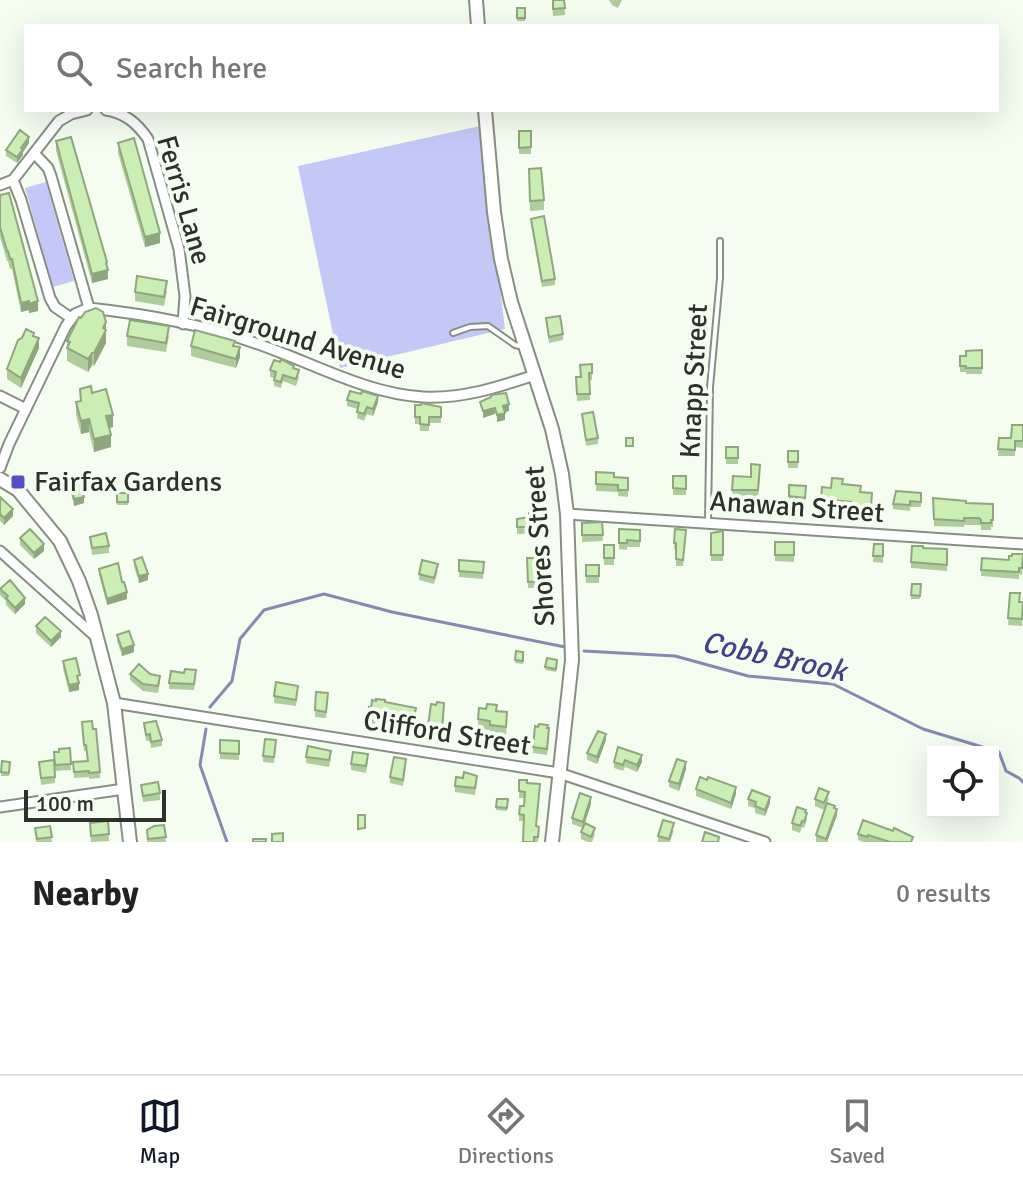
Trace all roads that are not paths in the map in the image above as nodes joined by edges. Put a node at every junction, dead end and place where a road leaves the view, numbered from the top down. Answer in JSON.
{"nodes":[{"id":1,"x":476,"y":0,"type":"edge"},
{"id":2,"x":478,"y":24,"type":"edge"},
{"id":3,"x":79,"y":112,"type":"edge"},
{"id":4,"x":113,"y":112,"type":"edge"},
{"id":5,"x":485,"y":112,"type":"edge"},
{"id":6,"x":34,"y":153,"type":"junction"},
{"id":7,"x":13,"y":180,"type":"junction"},
{"id":8,"x":0,"y":185,"type":"edge"},
{"id":9,"x":720,"y":241,"type":"dead end"},
{"id":10,"x":89,"y":308,"type":"junction"},
{"id":11,"x":71,"y":318,"type":"junction"},
{"id":12,"x":183,"y":324,"type":"junction"},
{"id":13,"x":453,"y":333,"type":"dead end"},
{"id":14,"x":526,"y":347,"type":"junction"},
{"id":15,"x":535,"y":375,"type":"junction"},
{"id":16,"x":0,"y":396,"type":"edge"},
{"id":17,"x":26,"y":409,"type":"junction"},
{"id":18,"x":0,"y":468,"type":"edge"},
{"id":19,"x":2,"y":481,"type":"edge"},
{"id":20,"x":567,"y":514,"type":"junction"},
{"id":21,"x":708,"y":522,"type":"junction"},
{"id":22,"x":1023,"y":544,"type":"edge"},
{"id":23,"x":0,"y":551,"type":"edge"},
{"id":24,"x":97,"y":638,"type":"junction"},
{"id":25,"x":114,"y":703,"type":"junction"},
{"id":26,"x":559,"y":773,"type":"junction"},
{"id":27,"x":124,"y":789,"type":"junction"},
{"id":28,"x":0,"y":807,"type":"edge"},
{"id":29,"x":130,"y":842,"type":"edge"},
{"id":30,"x":552,"y":842,"type":"edge"},
{"id":31,"x":765,"y":842,"type":"edge"}],
"edges":[{"from":1,"to":2,"type":"street"},
{"from":3,"to":6,"type":"street"},
{"from":4,"to":12,"type":"street","name":"Ferris Lane"},
{"from":5,"to":14,"type":"street","name":"Shores Street"},
{"from":6,"to":7,"type":"street"},
{"from":6,"to":10,"type":"street"},
{"from":7,"to":8,"type":"street"},
{"from":7,"to":11,"type":"street"},
{"from":9,"to":21,"type":"lane","name":"Knapp Street"},
{"from":10,"to":11,"type":"street"},
{"from":10,"to":12,"type":"street","name":"Fairground Avenue"},
{"from":11,"to":17,"type":"street"},
{"from":12,"to":15,"type":"street","name":"Fairground Avenue"},
{"from":13,"to":14,"type":"lane"},
{"from":14,"to":15,"type":"street","name":"Shores Street"},
{"from":15,"to":20,"type":"street","name":"Shores Street"},
{"from":16,"to":17,"type":"street"},
{"from":17,"to":18,"type":"street"},
{"from":19,"to":24,"type":"street"},
{"from":20,"to":21,"type":"street","name":"Anawan Street"},
{"from":20,"to":26,"type":"street","name":"Shores Street"},
{"from":21,"to":22,"type":"street","name":"Anawan Street"},
{"from":23,"to":24,"type":"street"},
{"from":24,"to":25,"type":"street"},
{"from":25,"to":26,"type":"street","name":"Clifford Street"},
{"from":25,"to":27,"type":"street"},
{"from":26,"to":30,"type":"street","name":"Shores Street"},
{"from":26,"to":31,"type":"street","name":"Clifford Street"},
{"from":27,"to":28,"type":"street"},
{"from":27,"to":29,"type":"street"}]}
